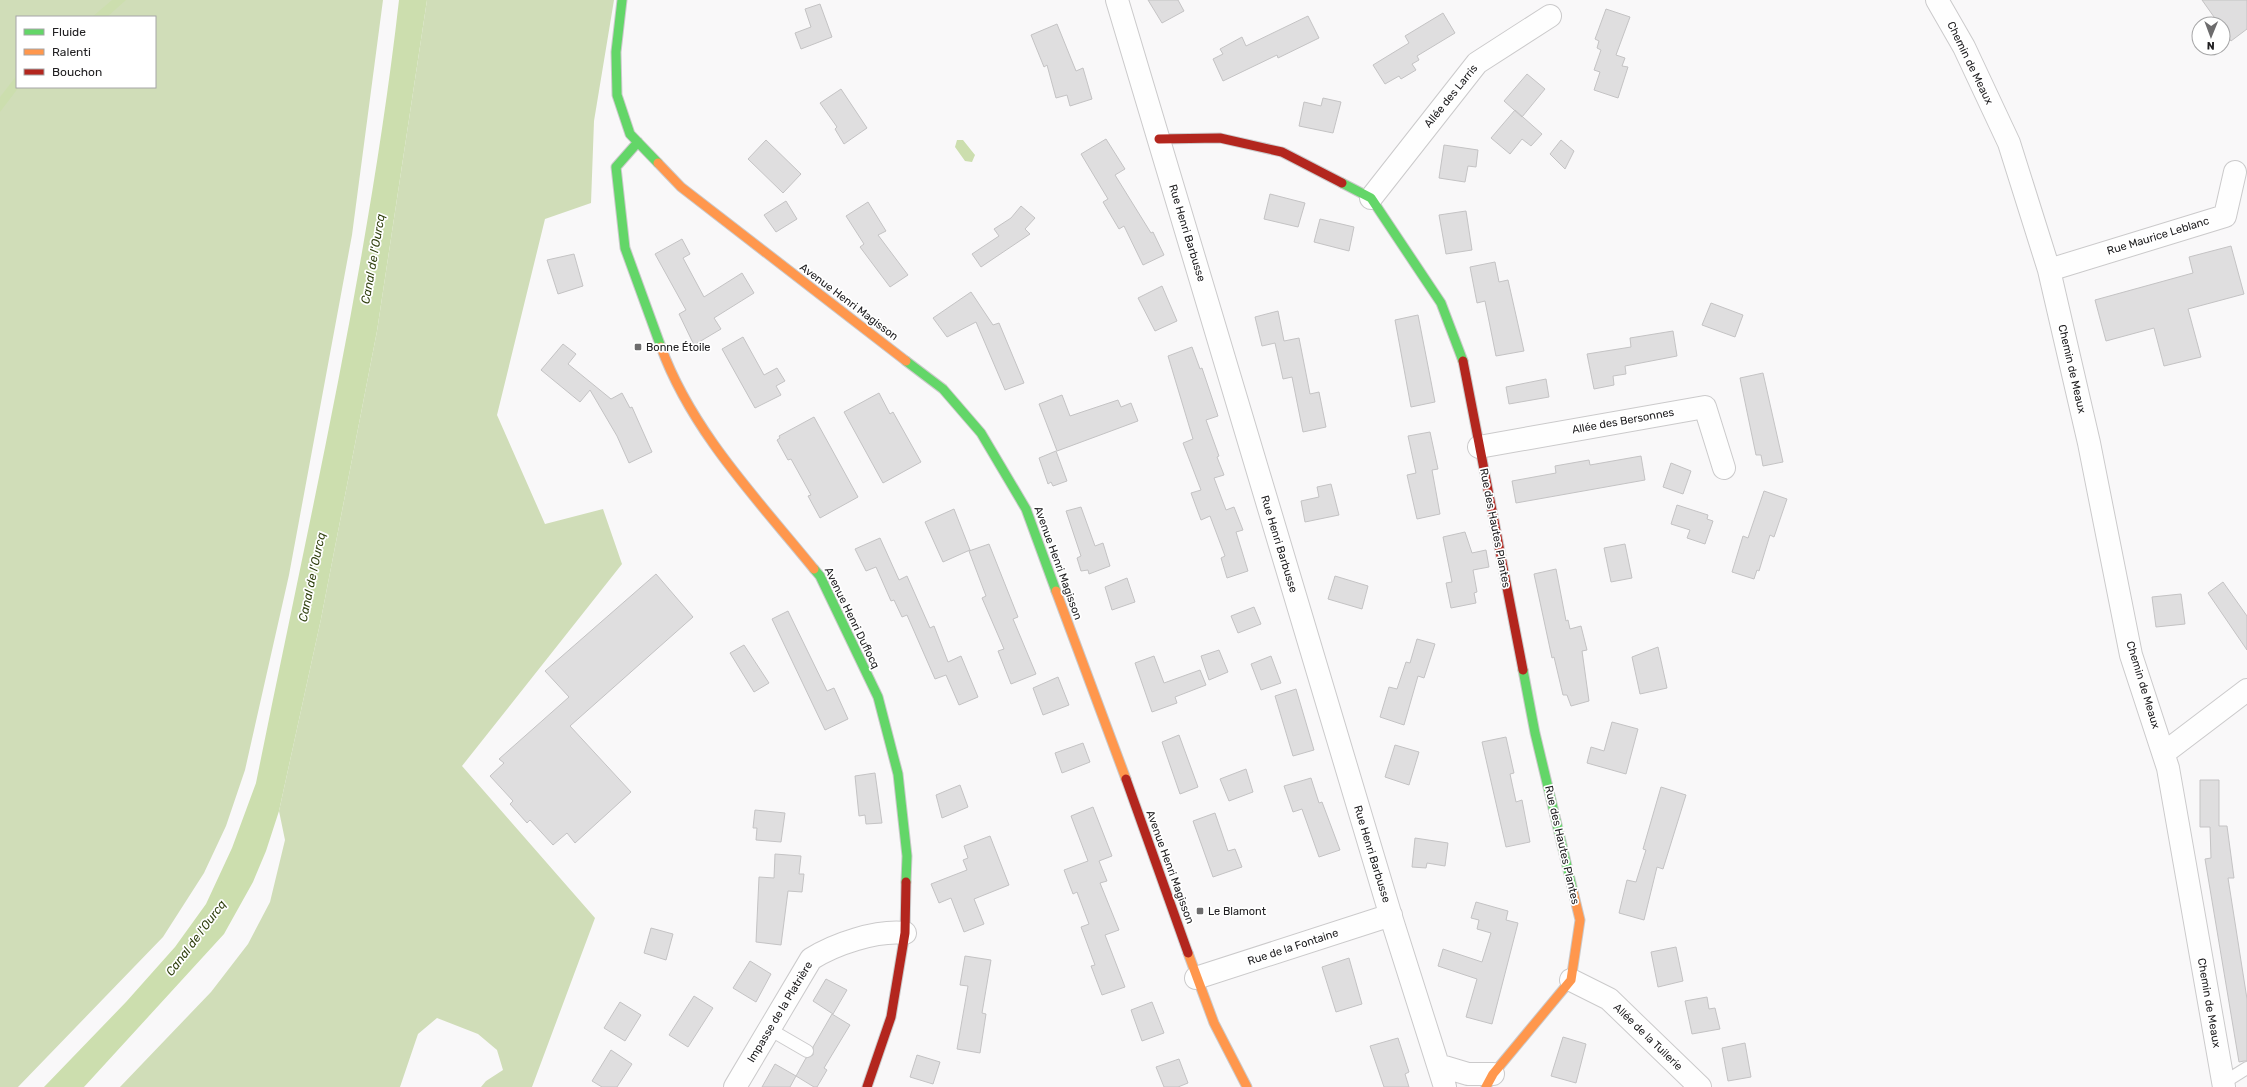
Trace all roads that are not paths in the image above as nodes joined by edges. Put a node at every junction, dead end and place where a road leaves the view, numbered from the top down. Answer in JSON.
{"nodes":[{"id":1,"x":622,"y":0,"type":"edge"},
{"id":2,"x":1117,"y":0,"type":"edge"},
{"id":3,"x":1937,"y":0,"type":"edge"},
{"id":4,"x":1550,"y":16,"type":"dead end"},
{"id":5,"x":1159,"y":139,"type":"junction"},
{"id":6,"x":638,"y":142,"type":"junction"},
{"id":7,"x":2235,"y":172,"type":"dead end"},
{"id":8,"x":1370,"y":198,"type":"junction"},
{"id":9,"x":2049,"y":270,"type":"junction"},
{"id":10,"x":1479,"y":447,"type":"junction"},
{"id":11,"x":1724,"y":468,"type":"dead end"},
{"id":12,"x":2247,"y":690,"type":"edge"},
{"id":13,"x":2164,"y":753,"type":"junction"},
{"id":14,"x":1391,"y":915,"type":"junction"},
{"id":15,"x":905,"y":933,"type":"junction"},
{"id":16,"x":1196,"y":978,"type":"junction"},
{"id":17,"x":1571,"y":980,"type":"junction"},
{"id":18,"x":769,"y":1029,"type":"junction"},
{"id":19,"x":807,"y":1051,"type":"dead end"},
{"id":20,"x":1438,"y":1065,"type":"junction"},
{"id":21,"x":2247,"y":1068,"type":"edge"},
{"id":22,"x":1489,"y":1080,"type":"edge"},
{"id":23,"x":2224,"y":1085,"type":"edge"},
{"id":24,"x":734,"y":1087,"type":"edge"},
{"id":25,"x":867,"y":1087,"type":"edge"},
{"id":26,"x":1247,"y":1087,"type":"edge"},
{"id":27,"x":1445,"y":1087,"type":"edge"},
{"id":28,"x":1700,"y":1087,"type":"edge"}],
"edges":[{"from":1,"to":6,"type":"street","name":"Avenue Henri Magisson"},
{"from":2,"to":5,"type":"street","name":"Rue Henri Barbusse"},
{"from":3,"to":9,"type":"street","name":"Chemin de Meaux"},
{"from":4,"to":8,"type":"street","name":"Allée des Larris"},
{"from":5,"to":8,"type":"street","name":"Rue des Hautes Plantes"},
{"from":5,"to":14,"type":"street","name":"Rue Henri Barbusse"},
{"from":6,"to":15,"type":"street","name":"Avenue Henri Duflocq"},
{"from":6,"to":16,"type":"street","name":"Avenue Henri Magisson"},
{"from":7,"to":9,"type":"street","name":"Rue Maurice Leblanc"},
{"from":8,"to":10,"type":"street","name":"Rue des Hautes Plantes"},
{"from":9,"to":13,"type":"street","name":"Chemin de Meaux"},
{"from":10,"to":11,"type":"street","name":"Allée des Bersonnes"},
{"from":10,"to":17,"type":"street","name":"Rue des Hautes Plantes"},
{"from":12,"to":13,"type":"street"},
{"from":13,"to":23,"type":"street","name":"Chemin de Meaux"},
{"from":14,"to":16,"type":"street","name":"Rue de la Fontaine"},
{"from":14,"to":20,"type":"street","name":"Rue Henri Barbusse"},
{"from":15,"to":18,"type":"street","name":"Impasse de la Platrière"},
{"from":15,"to":25,"type":"street","name":"Avenue Henri Duflocq"},
{"from":16,"to":26,"type":"street","name":"Avenue Henri Magisson"},
{"from":17,"to":22,"type":"street"},
{"from":17,"to":28,"type":"street","name":"Allée de la Tuilerie"},
{"from":18,"to":19,"type":"lane"},
{"from":18,"to":24,"type":"street","name":"Impasse de la Platrière"},
{"from":20,"to":22,"type":"street"},
{"from":20,"to":27,"type":"street","name":"Rue Henri Barbusse"},
{"from":21,"to":23,"type":"lane"}]}
